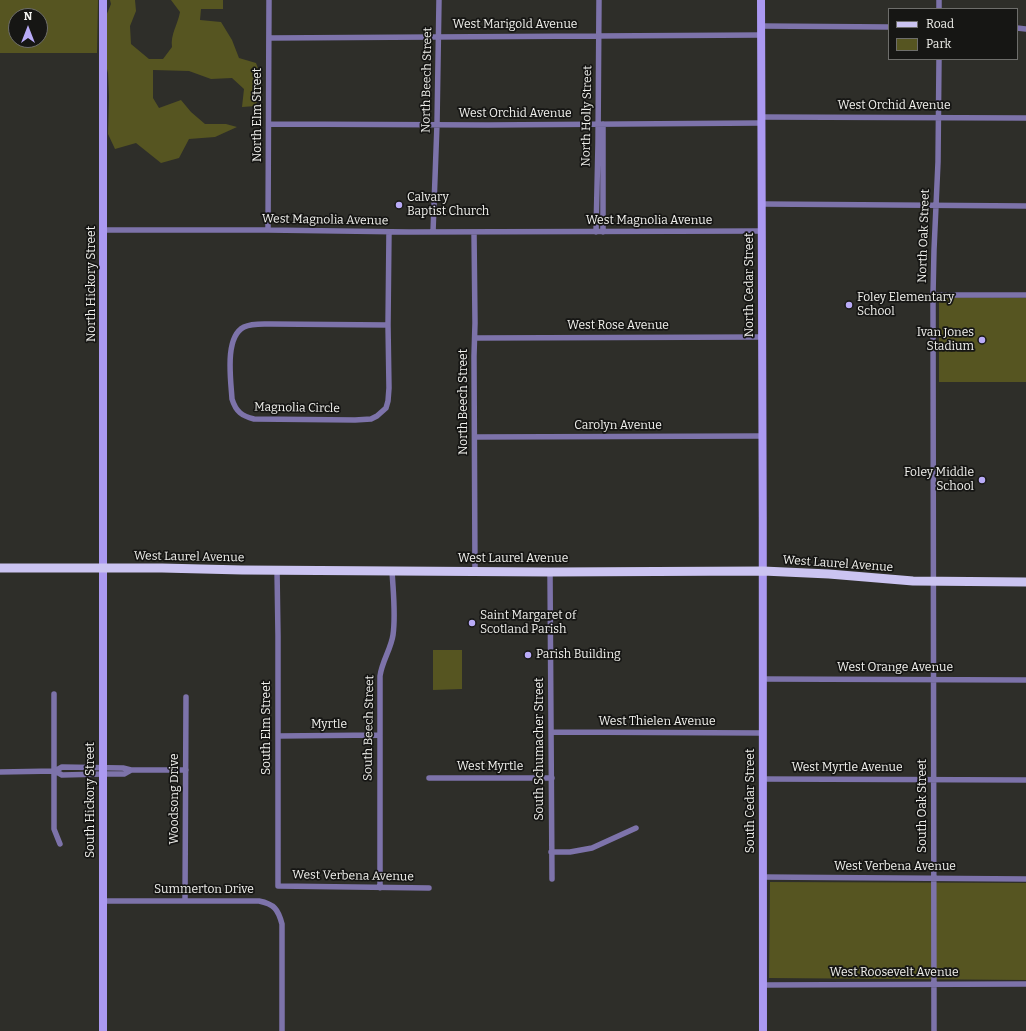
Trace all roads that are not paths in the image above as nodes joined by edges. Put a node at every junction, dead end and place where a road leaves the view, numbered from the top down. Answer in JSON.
{"nodes":[{"id":1,"x":104,"y":0,"type":"edge"},
{"id":2,"x":269,"y":0,"type":"edge"},
{"id":3,"x":439,"y":0,"type":"edge"},
{"id":4,"x":599,"y":0,"type":"edge"},
{"id":5,"x":761,"y":0,"type":"edge"},
{"id":6,"x":761,"y":26,"type":"junction"},
{"id":7,"x":888,"y":27,"type":"edge"},
{"id":8,"x":761,"y":35,"type":"junction"},
{"id":9,"x":439,"y":36,"type":"junction"},
{"id":10,"x":599,"y":36,"type":"junction"},
{"id":11,"x":269,"y":38,"type":"junction"},
{"id":12,"x":939,"y":60,"type":"edge"},
{"id":13,"x":938,"y":117,"type":"junction"},
{"id":14,"x":1026,"y":118,"type":"edge"},
{"id":15,"x":761,"y":120,"type":"junction"},
{"id":16,"x":269,"y":124,"type":"junction"},
{"id":17,"x":437,"y":124,"type":"junction"},
{"id":18,"x":600,"y":124,"type":"junction"},
{"id":19,"x":762,"y":204,"type":"junction"},
{"id":20,"x":936,"y":205,"type":"junction"},
{"id":21,"x":1026,"y":206,"type":"edge"},
{"id":22,"x":104,"y":230,"type":"junction"},
{"id":23,"x":268,"y":230,"type":"junction"},
{"id":24,"x":762,"y":231,"type":"junction"},
{"id":25,"x":389,"y":232,"type":"junction"},
{"id":26,"x":433,"y":232,"type":"junction"},
{"id":27,"x":474,"y":232,"type":"junction"},
{"id":28,"x":596,"y":232,"type":"junction"},
{"id":29,"x":603,"y":232,"type":"junction"},
{"id":30,"x":933,"y":295,"type":"junction"},
{"id":31,"x":1026,"y":295,"type":"edge"},
{"id":32,"x":388,"y":325,"type":"junction"},
{"id":33,"x":761,"y":336,"type":"junction"},
{"id":34,"x":475,"y":338,"type":"junction"},
{"id":35,"x":761,"y":436,"type":"junction"},
{"id":36,"x":475,"y":437,"type":"junction"},
{"id":37,"x":0,"y":568,"type":"edge"},
{"id":38,"x":104,"y":568,"type":"junction"},
{"id":39,"x":277,"y":570,"type":"junction"},
{"id":40,"x":392,"y":570,"type":"junction"},
{"id":41,"x":475,"y":571,"type":"junction"},
{"id":42,"x":762,"y":571,"type":"junction"},
{"id":43,"x":550,"y":572,"type":"junction"},
{"id":44,"x":934,"y":582,"type":"junction"},
{"id":45,"x":1026,"y":582,"type":"edge"},
{"id":46,"x":763,"y":679,"type":"junction"},
{"id":47,"x":934,"y":679,"type":"junction"},
{"id":48,"x":1026,"y":680,"type":"edge"},
{"id":49,"x":54,"y":694,"type":"dead end"},
{"id":50,"x":186,"y":697,"type":"dead end"},
{"id":51,"x":551,"y":732,"type":"junction"},
{"id":52,"x":764,"y":733,"type":"junction"},
{"id":53,"x":380,"y":735,"type":"junction"},
{"id":54,"x":278,"y":736,"type":"junction"},
{"id":55,"x":186,"y":770,"type":"junction"},
{"id":56,"x":55,"y":771,"type":"junction"},
{"id":57,"x":103,"y":771,"type":"junction"},
{"id":58,"x":0,"y":772,"type":"edge"},
{"id":59,"x":429,"y":778,"type":"dead end"},
{"id":60,"x":552,"y":778,"type":"junction"},
{"id":61,"x":763,"y":779,"type":"junction"},
{"id":62,"x":934,"y":780,"type":"junction"},
{"id":63,"x":1026,"y":780,"type":"edge"},
{"id":64,"x":636,"y":828,"type":"dead end"},
{"id":65,"x":60,"y":844,"type":"dead end"},
{"id":66,"x":551,"y":852,"type":"junction"},
{"id":67,"x":763,"y":877,"type":"junction"},
{"id":68,"x":934,"y":878,"type":"junction"},
{"id":69,"x":552,"y":879,"type":"dead end"},
{"id":70,"x":1026,"y":879,"type":"edge"},
{"id":71,"x":278,"y":886,"type":"joint"},
{"id":72,"x":380,"y":888,"type":"junction"},
{"id":73,"x":429,"y":888,"type":"dead end"},
{"id":74,"x":103,"y":901,"type":"junction"},
{"id":75,"x":185,"y":901,"type":"junction"},
{"id":76,"x":934,"y":983,"type":"junction"},
{"id":77,"x":1026,"y":984,"type":"edge"},
{"id":78,"x":763,"y":985,"type":"junction"},
{"id":79,"x":102,"y":1031,"type":"edge"},
{"id":80,"x":282,"y":1031,"type":"edge"},
{"id":81,"x":763,"y":1031,"type":"edge"},
{"id":82,"x":934,"y":1031,"type":"edge"}],
"edges":[{"from":1,"to":22,"type":"street","name":"North Hickory Street"},
{"from":2,"to":11,"type":"street","name":"North Elm Street"},
{"from":3,"to":9,"type":"street","name":"North Beech Street"},
{"from":4,"to":10,"type":"street","name":"North Holly Street"},
{"from":5,"to":6,"type":"street","name":"North Cedar Street"},
{"from":6,"to":7,"type":"street"},
{"from":6,"to":8,"type":"street","name":"North Cedar Street"},
{"from":8,"to":10,"type":"street","name":"West Marigold Avenue"},
{"from":8,"to":15,"type":"street","name":"North Cedar Street"},
{"from":9,"to":10,"type":"street","name":"West Marigold Avenue"},
{"from":9,"to":11,"type":"street","name":"West Marigold Avenue"},
{"from":9,"to":17,"type":"street","name":"North Beech Street"},
{"from":10,"to":18,"type":"street","name":"North Holly Street"},
{"from":11,"to":16,"type":"street","name":"North Elm Street"},
{"from":12,"to":13,"type":"street","name":"North Oak Street"},
{"from":13,"to":14,"type":"street","name":"West Orchid Avenue"},
{"from":13,"to":15,"type":"street","name":"West Orchid Avenue"},
{"from":13,"to":20,"type":"street","name":"North Oak Street"},
{"from":15,"to":18,"type":"street","name":"West Orchid Avenue"},
{"from":15,"to":19,"type":"street","name":"North Cedar Street"},
{"from":16,"to":17,"type":"street","name":"West Orchid Avenue"},
{"from":16,"to":23,"type":"street","name":"North Elm Street"},
{"from":17,"to":18,"type":"street","name":"West Orchid Avenue"},
{"from":17,"to":26,"type":"street","name":"North Beech Street"},
{"from":18,"to":28,"type":"street","name":"North Holly Street"},
{"from":18,"to":29,"type":"street"},
{"from":19,"to":20,"type":"street"},
{"from":19,"to":24,"type":"street","name":"North Cedar Street"},
{"from":20,"to":21,"type":"street"},
{"from":20,"to":30,"type":"street","name":"North Oak Street"},
{"from":22,"to":23,"type":"street","name":"West Magnolia Avenue"},
{"from":22,"to":38,"type":"street","name":"North Hickory Street"},
{"from":23,"to":25,"type":"street","name":"West Magnolia Avenue"},
{"from":24,"to":29,"type":"street","name":"West Magnolia Avenue"},
{"from":24,"to":33,"type":"street","name":"North Cedar Street"},
{"from":25,"to":26,"type":"street","name":"West Magnolia Avenue"},
{"from":25,"to":32,"type":"street","name":"Magnolia Circle"},
{"from":26,"to":27,"type":"street","name":"West Magnolia Avenue"},
{"from":27,"to":28,"type":"street","name":"West Magnolia Avenue"},
{"from":27,"to":34,"type":"street","name":"North Beech Street"},
{"from":28,"to":29,"type":"street","name":"West Magnolia Avenue"},
{"from":30,"to":31,"type":"street"},
{"from":30,"to":44,"type":"street","name":"North Oak Street"},
{"from":32,"to":32,"type":"street","name":"Magnolia Circle"},
{"from":33,"to":34,"type":"street","name":"West Rose Avenue"},
{"from":33,"to":35,"type":"street","name":"North Cedar Street"},
{"from":34,"to":36,"type":"street","name":"North Beech Street"},
{"from":35,"to":36,"type":"street","name":"Carolyn Avenue"},
{"from":35,"to":42,"type":"street","name":"North Cedar Street"},
{"from":36,"to":41,"type":"street","name":"North Beech Street"},
{"from":37,"to":38,"type":"main road","name":"West Laurel Avenue"},
{"from":38,"to":39,"type":"main road","name":"West Laurel Avenue"},
{"from":38,"to":57,"type":"street","name":"South Hickory Street"},
{"from":39,"to":40,"type":"main road","name":"West Laurel Avenue"},
{"from":39,"to":54,"type":"street","name":"South Elm Street"},
{"from":40,"to":41,"type":"main road","name":"West Laurel Avenue"},
{"from":40,"to":53,"type":"street","name":"South Beech Street"},
{"from":41,"to":43,"type":"main road","name":"West Laurel Avenue"},
{"from":42,"to":43,"type":"main road","name":"West Laurel Avenue"},
{"from":42,"to":44,"type":"main road","name":"West Laurel Avenue"},
{"from":42,"to":46,"type":"street","name":"South Cedar Street"},
{"from":43,"to":51,"type":"street","name":"South Schumacher Street"},
{"from":44,"to":45,"type":"main road","name":"West Laurel Avenue"},
{"from":44,"to":47,"type":"street","name":"South Oak Street"},
{"from":46,"to":47,"type":"street","name":"West Orange Avenue"},
{"from":46,"to":52,"type":"street","name":"South Cedar Street"},
{"from":47,"to":48,"type":"street","name":"West Orange Avenue"},
{"from":47,"to":62,"type":"street","name":"South Oak Street"},
{"from":49,"to":56,"type":"street"},
{"from":50,"to":55,"type":"street","name":"Woodsong Drive"},
{"from":51,"to":52,"type":"street","name":"West Thielen Avenue"},
{"from":51,"to":60,"type":"street","name":"South Schumacher Street"},
{"from":52,"to":61,"type":"street","name":"South Cedar Street"},
{"from":53,"to":54,"type":"street","name":"Myrtle"},
{"from":53,"to":72,"type":"street","name":"South Beech Street"},
{"from":54,"to":71,"type":"street","name":"South Elm Street"},
{"from":55,"to":57,"type":"street"},
{"from":55,"to":75,"type":"street","name":"Woodsong Drive"},
{"from":56,"to":57,"type":"street"},
{"from":56,"to":58,"type":"street"},
{"from":56,"to":65,"type":"street"},
{"from":57,"to":74,"type":"street","name":"South Hickory Street"},
{"from":59,"to":60,"type":"street","name":"West Myrtle"},
{"from":60,"to":66,"type":"street","name":"South Schumacher Street"},
{"from":61,"to":62,"type":"street","name":"West Myrtle Avenue"},
{"from":61,"to":67,"type":"street","name":"South Cedar Street"},
{"from":62,"to":63,"type":"street","name":"West Myrtle Avenue"},
{"from":62,"to":68,"type":"street","name":"South Oak Street"},
{"from":64,"to":66,"type":"street"},
{"from":66,"to":69,"type":"street","name":"South Schumacher Street"},
{"from":67,"to":68,"type":"street","name":"West Verbena Avenue"},
{"from":67,"to":78,"type":"street","name":"South Cedar Street"},
{"from":68,"to":70,"type":"street","name":"West Verbena Avenue"},
{"from":68,"to":76,"type":"street","name":"South Oak Street"},
{"from":71,"to":72,"type":"street","name":"West Verbena Avenue"},
{"from":72,"to":73,"type":"street","name":"West Verbena Avenue"},
{"from":74,"to":75,"type":"street","name":"Summerton Drive"},
{"from":74,"to":79,"type":"street","name":"South Hickory Street"},
{"from":75,"to":80,"type":"street","name":"Summerton Drive"},
{"from":76,"to":77,"type":"street","name":"West Roosevelt Avenue"},
{"from":76,"to":78,"type":"street","name":"West Roosevelt Avenue"},
{"from":76,"to":82,"type":"street","name":"South Oak Street"},
{"from":78,"to":81,"type":"street","name":"South Cedar Street"}]}
